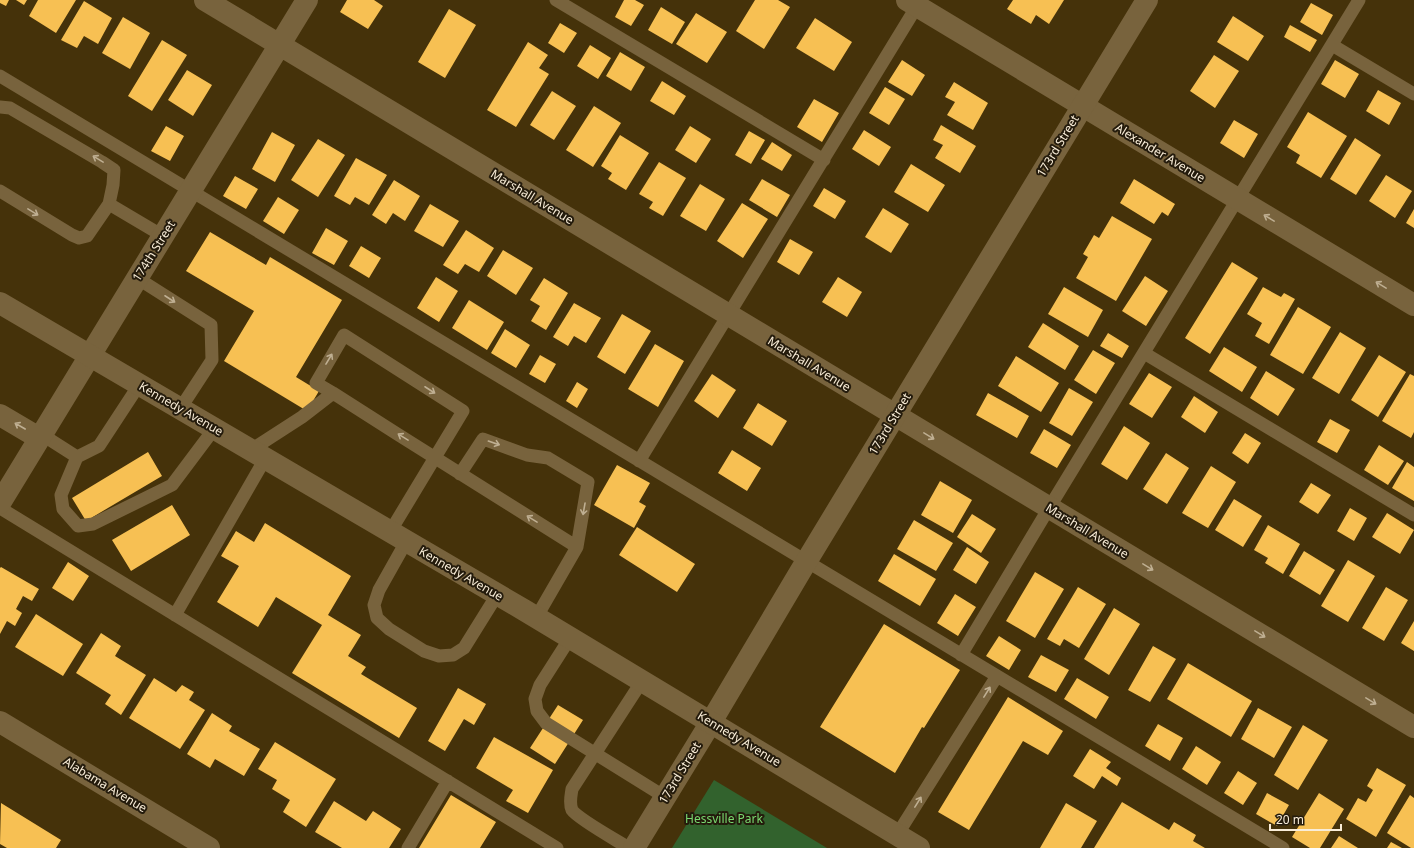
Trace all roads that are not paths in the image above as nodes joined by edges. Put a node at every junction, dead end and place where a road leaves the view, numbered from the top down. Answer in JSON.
{"nodes":[{"id":1,"x":205,"y":0,"type":"edge"},
{"id":2,"x":307,"y":0,"type":"edge"},
{"id":3,"x":556,"y":0,"type":"edge"},
{"id":4,"x":1147,"y":0,"type":"edge"},
{"id":5,"x":1359,"y":0,"type":"edge"},
{"id":6,"x":912,"y":3,"type":"edge"},
{"id":7,"x":280,"y":45,"type":"junction"},
{"id":8,"x":1332,"y":45,"type":"junction"},
{"id":9,"x":0,"y":76,"type":"edge"},
{"id":10,"x":1414,"y":94,"type":"edge"},
{"id":11,"x":1082,"y":106,"type":"junction"},
{"id":12,"x":0,"y":107,"type":"edge"},
{"id":13,"x":824,"y":160,"type":"junction"},
{"id":14,"x":0,"y":191,"type":"edge"},
{"id":15,"x":191,"y":191,"type":"junction"},
{"id":16,"x":1237,"y":199,"type":"junction"},
{"id":17,"x":109,"y":204,"type":"junction"},
{"id":18,"x":163,"y":236,"type":"junction"},
{"id":19,"x":137,"y":278,"type":"junction"},
{"id":20,"x":0,"y":303,"type":"edge"},
{"id":21,"x":1414,"y":305,"type":"edge"},
{"id":22,"x":729,"y":315,"type":"junction"},
{"id":23,"x":1144,"y":353,"type":"junction"},
{"id":24,"x":90,"y":356,"type":"junction"},
{"id":25,"x":139,"y":385,"type":"junction"},
{"id":26,"x":333,"y":393,"type":"junction"},
{"id":27,"x":180,"y":409,"type":"junction"},
{"id":28,"x":0,"y":415,"type":"edge"},
{"id":29,"x":895,"y":416,"type":"junction"},
{"id":30,"x":214,"y":428,"type":"junction"},
{"id":31,"x":40,"y":436,"type":"junction"},
{"id":32,"x":258,"y":454,"type":"junction"},
{"id":33,"x":77,"y":457,"type":"junction"},
{"id":34,"x":436,"y":458,"type":"junction"},
{"id":35,"x":639,"y":461,"type":"junction"},
{"id":36,"x":460,"y":474,"type":"junction"},
{"id":37,"x":4,"y":489,"type":"edge"},
{"id":38,"x":0,"y":508,"type":"edge"},
{"id":39,"x":1049,"y":508,"type":"junction"},
{"id":40,"x":1414,"y":515,"type":"edge"},
{"id":41,"x":398,"y":537,"type":"junction"},
{"id":42,"x":577,"y":547,"type":"junction"},
{"id":43,"x":806,"y":562,"type":"junction"},
{"id":44,"x":497,"y":595,"type":"junction"},
{"id":45,"x":175,"y":615,"type":"junction"},
{"id":46,"x":536,"y":618,"type":"junction"},
{"id":47,"x":570,"y":638,"type":"junction"},
{"id":48,"x":961,"y":655,"type":"junction"},
{"id":49,"x":997,"y":676,"type":"junction"},
{"id":50,"x":642,"y":681,"type":"junction"},
{"id":51,"x":0,"y":722,"type":"edge"},
{"id":52,"x":711,"y":722,"type":"junction"},
{"id":53,"x":1414,"y":726,"type":"edge"},
{"id":54,"x":595,"y":754,"type":"junction"},
{"id":55,"x":448,"y":781,"type":"junction"},
{"id":56,"x":665,"y":798,"type":"junction"},
{"id":57,"x":897,"y":835,"type":"junction"},
{"id":58,"x":209,"y":848,"type":"edge"},
{"id":59,"x":408,"y":848,"type":"edge"},
{"id":60,"x":557,"y":848,"type":"edge"},
{"id":61,"x":629,"y":848,"type":"edge"},
{"id":62,"x":634,"y":848,"type":"edge"},
{"id":63,"x":919,"y":848,"type":"edge"},
{"id":64,"x":1283,"y":848,"type":"edge"}],
"edges":[{"from":1,"to":7,"type":"street","name":"Marshall Avenue"},
{"from":2,"to":7,"type":"street","name":"174th Street"},
{"from":3,"to":13,"type":"lane"},
{"from":4,"to":11,"type":"street","name":"173rd Street"},
{"from":5,"to":8,"type":"lane"},
{"from":6,"to":11,"type":"street","name":"Alexander Avenue"},
{"from":6,"to":13,"type":"lane"},
{"from":7,"to":15,"type":"street","name":"174th Street"},
{"from":7,"to":22,"type":"street","name":"Marshall Avenue"},
{"from":8,"to":10,"type":"lane"},
{"from":8,"to":16,"type":"lane"},
{"from":9,"to":15,"type":"lane"},
{"from":11,"to":16,"type":"street","name":"Alexander Avenue"},
{"from":11,"to":29,"type":"street","name":"173rd Street"},
{"from":17,"to":12,"type":"lane","one_way":true},
{"from":13,"to":22,"type":"lane"},
{"from":14,"to":17,"type":"lane","one_way":true},
{"from":15,"to":18,"type":"street","name":"174th Street"},
{"from":15,"to":35,"type":"lane"},
{"from":21,"to":16,"type":"street","name":"Alexander Avenue","one_way":true},
{"from":16,"to":23,"type":"lane"},
{"from":17,"to":18,"type":"lane"},
{"from":18,"to":19,"type":"street","name":"174th Street"},
{"from":19,"to":24,"type":"street","name":"174th Street"},
{"from":19,"to":27,"type":"lane","one_way":true},
{"from":20,"to":24,"type":"street","name":"Kennedy Avenue"},
{"from":22,"to":29,"type":"street","name":"Marshall Avenue"},
{"from":22,"to":35,"type":"lane"},
{"from":23,"to":39,"type":"lane"},
{"from":23,"to":40,"type":"lane"},
{"from":24,"to":25,"type":"street","name":"Kennedy Avenue"},
{"from":24,"to":31,"type":"street","name":"174th Street"},
{"from":25,"to":27,"type":"street","name":"Kennedy Avenue"},
{"from":25,"to":33,"type":"lane"},
{"from":26,"to":32,"type":"lane"},
{"from":34,"to":26,"type":"lane","one_way":true},
{"from":26,"to":34,"type":"lane","one_way":true},
{"from":27,"to":30,"type":"street","name":"Kennedy Avenue"},
{"from":31,"to":28,"type":"street","one_way":true},
{"from":29,"to":39,"type":"street","name":"Marshall Avenue","one_way":true},
{"from":29,"to":43,"type":"street","name":"173rd Street"},
{"from":30,"to":32,"type":"street","name":"Kennedy Avenue"},
{"from":30,"to":33,"type":"lane"},
{"from":31,"to":33,"type":"lane"},
{"from":31,"to":37,"type":"street","name":"174th Street"},
{"from":32,"to":41,"type":"street","name":"Kennedy Avenue"},
{"from":32,"to":45,"type":"lane"},
{"from":34,"to":36,"type":"lane"},
{"from":34,"to":41,"type":"lane"},
{"from":35,"to":43,"type":"lane"},
{"from":42,"to":36,"type":"lane","one_way":true},
{"from":36,"to":42,"type":"lane","one_way":true},
{"from":38,"to":45,"type":"lane"},
{"from":39,"to":48,"type":"lane"},
{"from":39,"to":53,"type":"street","name":"Marshall Avenue","one_way":true},
{"from":41,"to":44,"type":"street","name":"Kennedy Avenue"},
{"from":41,"to":44,"type":"lane"},
{"from":42,"to":46,"type":"lane"},
{"from":43,"to":48,"type":"lane"},
{"from":43,"to":52,"type":"street","name":"173rd Street"},
{"from":44,"to":46,"type":"street","name":"Kennedy Avenue"},
{"from":45,"to":55,"type":"lane"},
{"from":46,"to":47,"type":"street","name":"Kennedy Avenue"},
{"from":47,"to":50,"type":"street","name":"Kennedy Avenue"},
{"from":47,"to":54,"type":"lane"},
{"from":48,"to":49,"type":"lane"},
{"from":57,"to":49,"type":"lane","one_way":true},
{"from":49,"to":64,"type":"lane"},
{"from":50,"to":52,"type":"street","name":"Kennedy Avenue"},
{"from":50,"to":54,"type":"lane"},
{"from":51,"to":58,"type":"street","name":"Alabama Avenue"},
{"from":52,"to":56,"type":"street","name":"173rd Street"},
{"from":52,"to":57,"type":"street","name":"Kennedy Avenue"},
{"from":54,"to":56,"type":"lane"},
{"from":54,"to":61,"type":"lane"},
{"from":55,"to":59,"type":"lane"},
{"from":55,"to":60,"type":"lane"},
{"from":56,"to":62,"type":"street","name":"173rd Street"},
{"from":57,"to":63,"type":"street","name":"Kennedy Avenue"}]}
